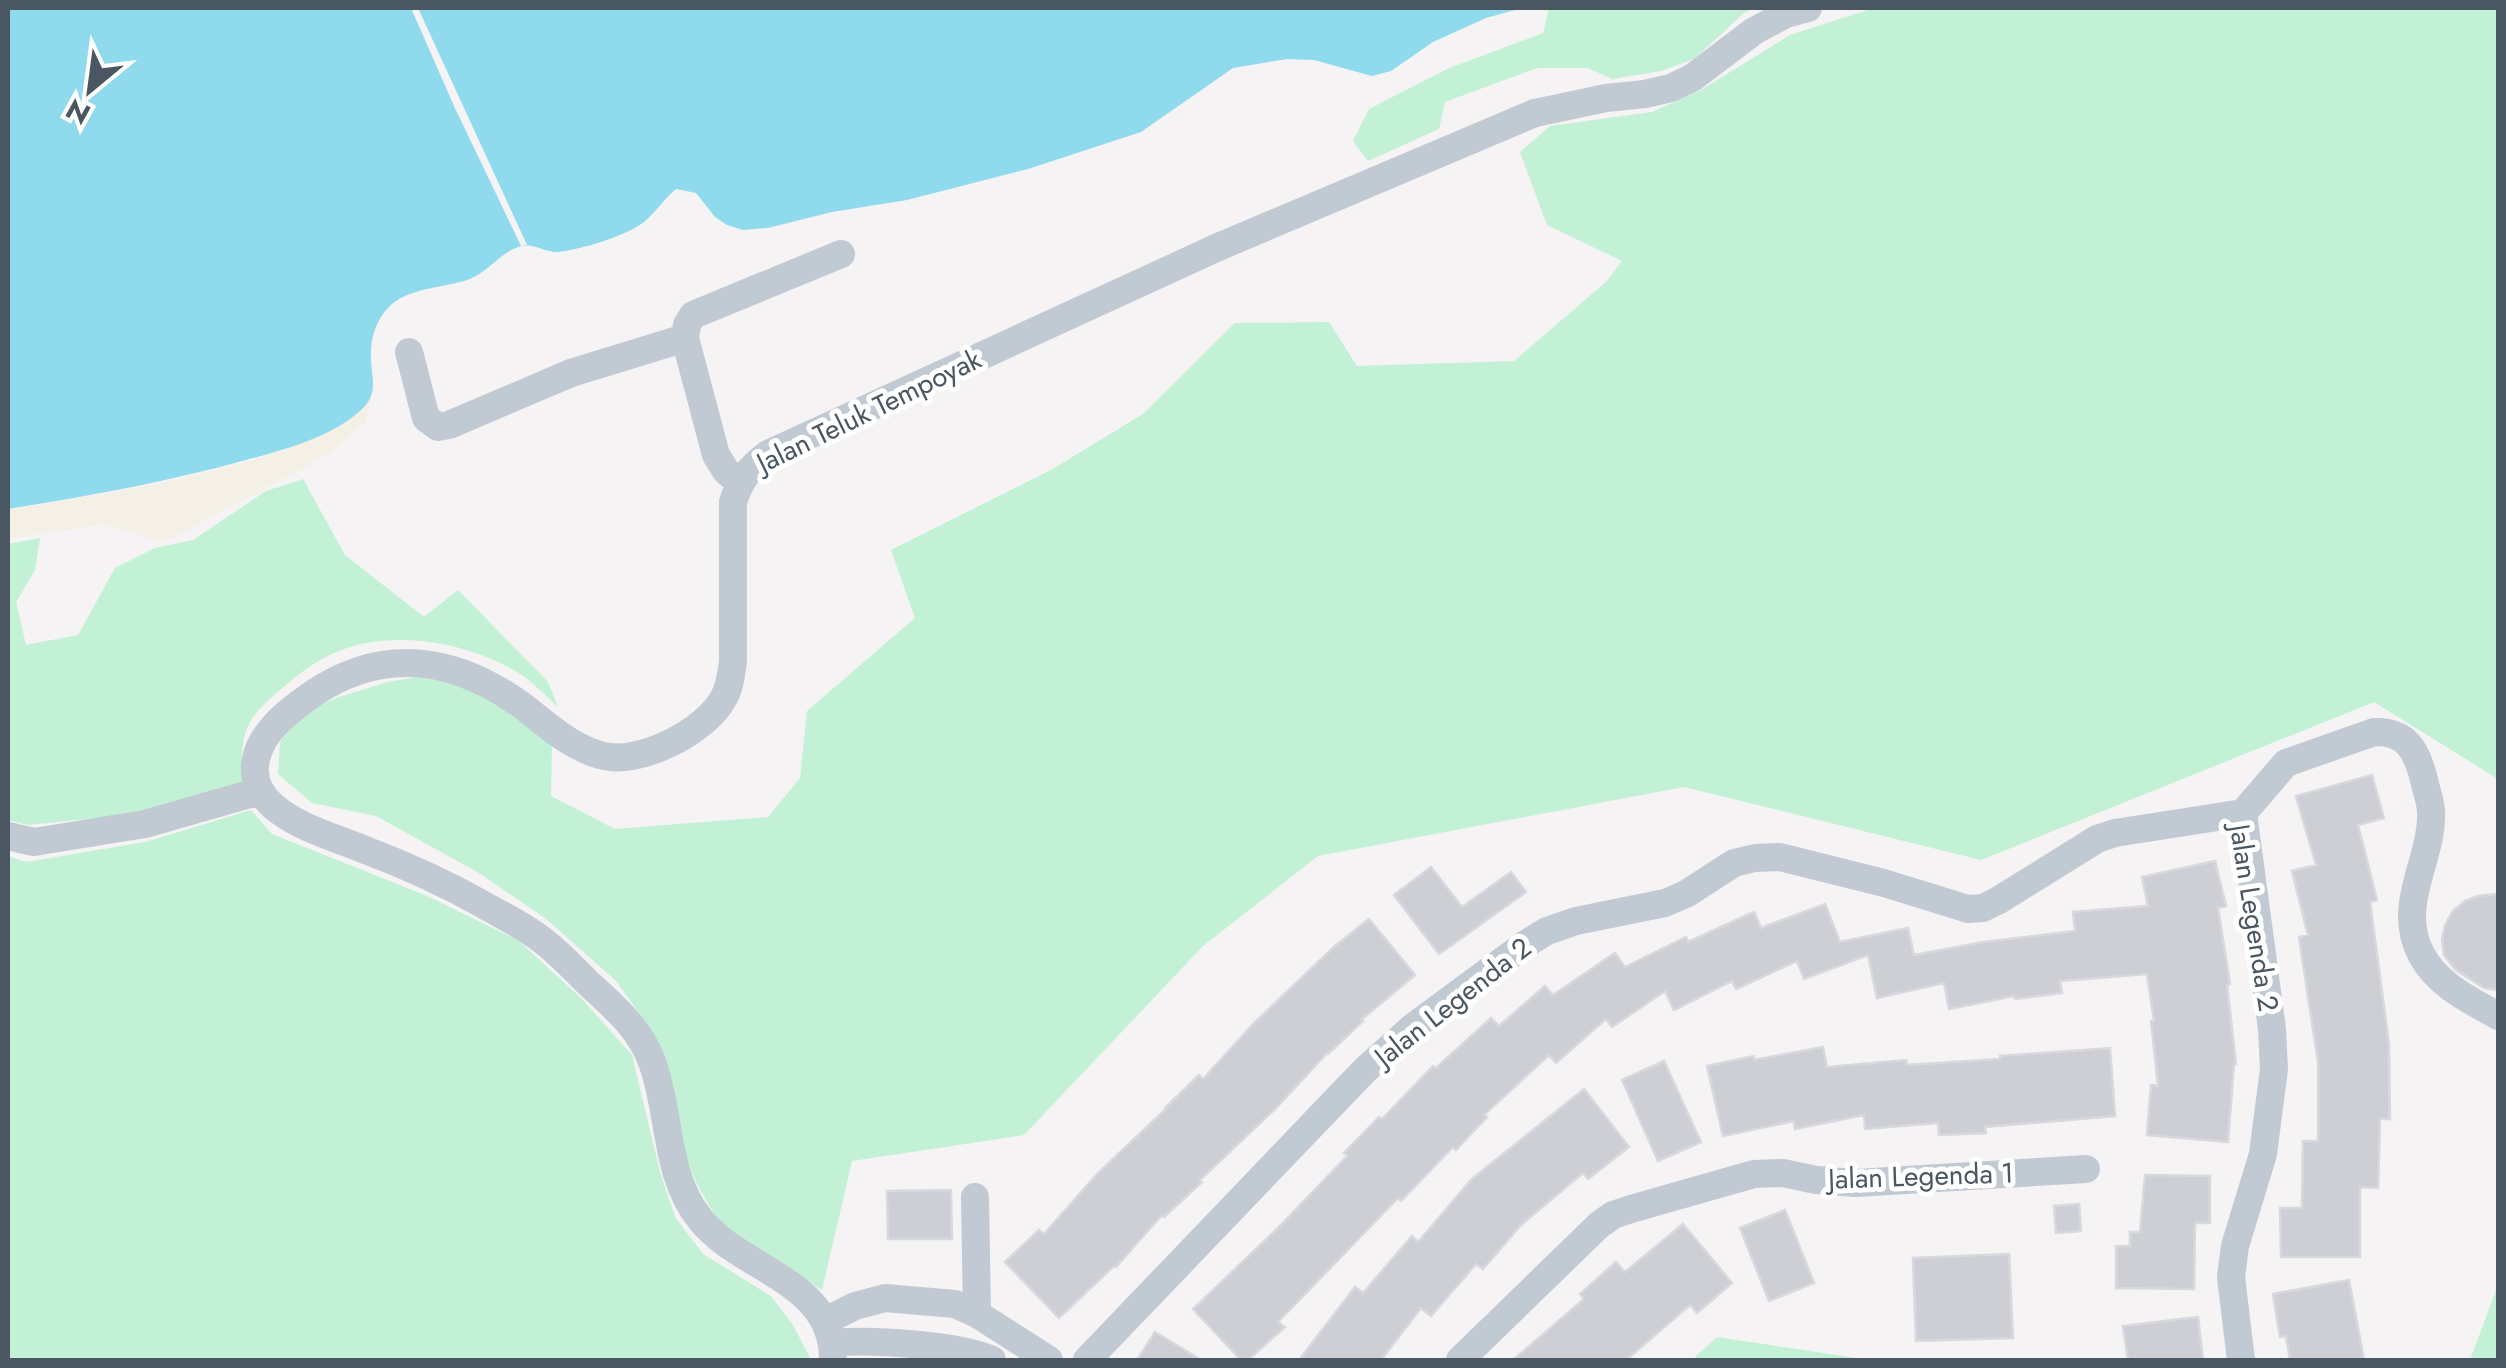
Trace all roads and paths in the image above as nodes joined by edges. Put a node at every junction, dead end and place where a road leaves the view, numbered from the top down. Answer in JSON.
{"nodes":[{"id":1,"x":1808,"y":8,"type":"edge"},
{"id":2,"x":841,"y":254,"type":"dead end"},
{"id":3,"x":686,"y":338,"type":"junction"},
{"id":4,"x":409,"y":352,"type":"dead end"},
{"id":5,"x":739,"y":482,"type":"junction"},
{"id":6,"x":260,"y":792,"type":"junction"},
{"id":7,"x":2243,"y":812,"type":"junction"},
{"id":8,"x":8,"y":836,"type":"edge"},
{"id":9,"x":2498,"y":1016,"type":"edge"},
{"id":10,"x":2086,"y":1170,"type":"dead end"},
{"id":11,"x":975,"y":1197,"type":"dead end"},
{"id":12,"x":976,"y":1314,"type":"junction"},
{"id":13,"x":830,"y":1341,"type":"edge"},
{"id":14,"x":992,"y":1360,"type":"edge"},
{"id":15,"x":1050,"y":1360,"type":"edge"},
{"id":16,"x":1072,"y":1360,"type":"edge"},
{"id":17,"x":1087,"y":1360,"type":"edge"},
{"id":18,"x":1460,"y":1360,"type":"edge"},
{"id":19,"x":2242,"y":1360,"type":"edge"}],
"edges":[{"from":1,"to":5,"type":"street","name":"Jalan Teluk Tempoyak"},
{"from":2,"to":3,"type":"street"},
{"from":3,"to":4,"type":"street"},
{"from":3,"to":5,"type":"street"},
{"from":5,"to":6,"type":"street","name":"Jalan Teluk Tempoyak"},
{"from":6,"to":8,"type":"street"},
{"from":6,"to":13,"type":"street"},
{"from":7,"to":9,"type":"street"},
{"from":7,"to":17,"type":"street","name":"Jalan Legenda 2"},
{"from":7,"to":19,"type":"street","name":"Jalan Legenda 2"},
{"from":10,"to":18,"type":"street","name":"Jalan Legenda 1"},
{"from":11,"to":12,"type":"street"},
{"from":12,"to":13,"type":"street"},
{"from":12,"to":15,"type":"street"},
{"from":13,"to":14,"type":"street"},
{"from":15,"to":16,"type":"street"}]}
